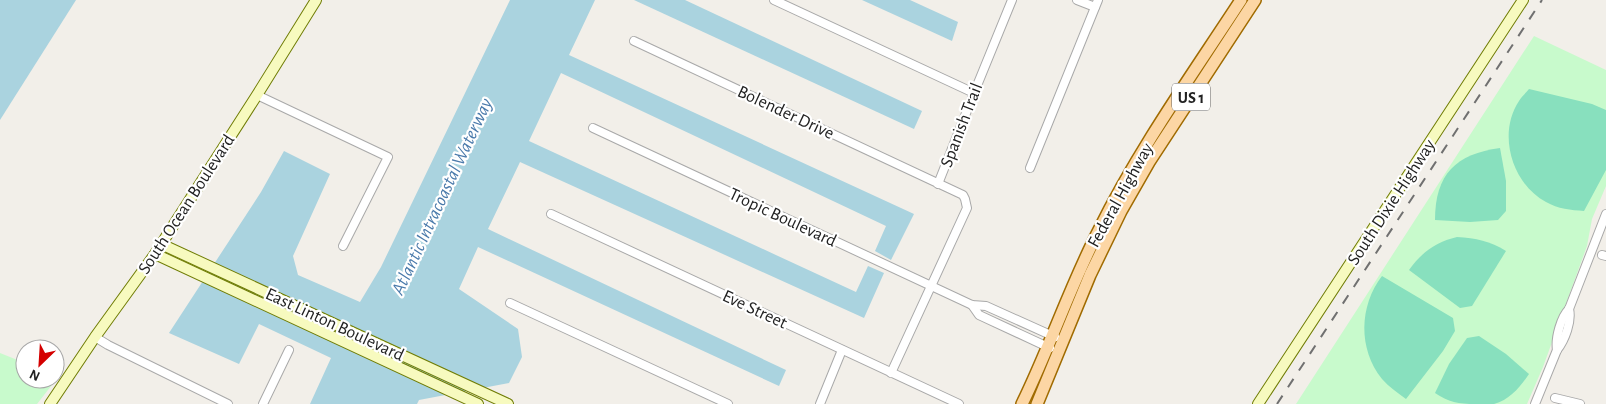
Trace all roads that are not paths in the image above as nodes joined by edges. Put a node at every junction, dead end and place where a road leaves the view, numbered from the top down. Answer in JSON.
{"nodes":[{"id":1,"x":316,"y":0,"type":"edge"},
{"id":2,"x":774,"y":0,"type":"edge"},
{"id":3,"x":1002,"y":0,"type":"edge"},
{"id":4,"x":1077,"y":0,"type":"edge"},
{"id":5,"x":1241,"y":0,"type":"edge"},
{"id":6,"x":1254,"y":0,"type":"edge"},
{"id":7,"x":1523,"y":0,"type":"edge"},
{"id":8,"x":1012,"y":2,"type":"edge"},
{"id":9,"x":1097,"y":4,"type":"edge"},
{"id":10,"x":634,"y":41,"type":"dead end"},
{"id":11,"x":974,"y":93,"type":"junction"},
{"id":12,"x":257,"y":96,"type":"junction"},
{"id":13,"x":593,"y":128,"type":"dead end"},
{"id":14,"x":1030,"y":168,"type":"dead end"},
{"id":15,"x":938,"y":184,"type":"junction"},
{"id":16,"x":1111,"y":207,"type":"junction"},
{"id":17,"x":552,"y":214,"type":"dead end"},
{"id":18,"x":1606,"y":214,"type":"edge"},
{"id":19,"x":1115,"y":222,"type":"junction"},
{"id":20,"x":161,"y":244,"type":"junction"},
{"id":21,"x":343,"y":246,"type":"dead end"},
{"id":22,"x":155,"y":254,"type":"junction"},
{"id":23,"x":931,"y":286,"type":"junction"},
{"id":24,"x":510,"y":302,"type":"dead end"},
{"id":25,"x":972,"y":305,"type":"junction"},
{"id":26,"x":95,"y":337,"type":"junction"},
{"id":27,"x":1056,"y":344,"type":"junction"},
{"id":28,"x":289,"y":350,"type":"dead end"},
{"id":29,"x":842,"y":350,"type":"junction"},
{"id":30,"x":891,"y":373,"type":"junction"},
{"id":31,"x":1555,"y":398,"type":"dead end"},
{"id":32,"x":50,"y":404,"type":"edge"},
{"id":33,"x":228,"y":404,"type":"edge"},
{"id":34,"x":264,"y":404,"type":"edge"},
{"id":35,"x":478,"y":404,"type":"edge"},
{"id":36,"x":508,"y":404,"type":"edge"},
{"id":37,"x":728,"y":404,"type":"edge"},
{"id":38,"x":820,"y":404,"type":"edge"},
{"id":39,"x":959,"y":404,"type":"edge"},
{"id":40,"x":1022,"y":404,"type":"edge"},
{"id":41,"x":1037,"y":404,"type":"edge"},
{"id":42,"x":1258,"y":404,"type":"edge"},
{"id":43,"x":1535,"y":404,"type":"edge"},
{"id":44,"x":1580,"y":404,"type":"edge"}],
"edges":[{"from":1,"to":12,"type":"main road","name":"South Ocean Boulevard"},
{"from":2,"to":11,"type":"street"},
{"from":3,"to":8,"type":"street"},
{"from":4,"to":9,"type":"street"},
{"from":5,"to":16,"type":"main road","name":"Federal Highway","number":"US 1"},
{"from":6,"to":19,"type":"main road","name":"Federal Highway","number":"US 1"},
{"from":7,"to":42,"type":"main road","name":"South Dixie Highway"},
{"from":8,"to":11,"type":"street","name":"Spanish Trail"},
{"from":9,"to":14,"type":"street"},
{"from":10,"to":15,"type":"street","name":"Bolender Drive"},
{"from":11,"to":15,"type":"street","name":"Spanish Trail"},
{"from":12,"to":20,"type":"main road","name":"South Ocean Boulevard"},
{"from":12,"to":21,"type":"street"},
{"from":13,"to":23,"type":"street","name":"Tropic Boulevard"},
{"from":15,"to":23,"type":"street","name":"Spanish Trail"},
{"from":16,"to":19,"type":"main road"},
{"from":16,"to":27,"type":"main road","name":"Federal Highway","number":"US 1"},
{"from":17,"to":29,"type":"street","name":"Eve Street"},
{"from":18,"to":43,"type":"street"},
{"from":19,"to":27,"type":"main road","name":"Federal Highway","number":"US 1"},
{"from":20,"to":22,"type":"main road","name":"South Ocean Boulevard"},
{"from":20,"to":36,"type":"main road","name":"East Linton Boulevard"},
{"from":22,"to":26,"type":"main road","name":"South Ocean Boulevard"},
{"from":22,"to":35,"type":"main road","name":"East Linton Boulevard"},
{"from":23,"to":25,"type":"street","name":"Tropic Boulevard"},
{"from":23,"to":30,"type":"street","name":"Spanish Trail"},
{"from":24,"to":37,"type":"street"},
{"from":25,"to":27,"type":"street","name":"Tropic Boulevard"},
{"from":25,"to":27,"type":"street","name":"Tropic Boulevard"},
{"from":26,"to":32,"type":"main road","name":"South Ocean Boulevard"},
{"from":26,"to":33,"type":"street"},
{"from":27,"to":40,"type":"main road","name":"Federal Highway","number":"US 1"},
{"from":27,"to":41,"type":"main road","name":"Federal Highway","number":"US 1"},
{"from":28,"to":34,"type":"street"},
{"from":29,"to":30,"type":"street","name":"Eve Street"},
{"from":29,"to":38,"type":"street"},
{"from":30,"to":39,"type":"street","name":"Eve Street"},
{"from":31,"to":44,"type":"street"}]}
